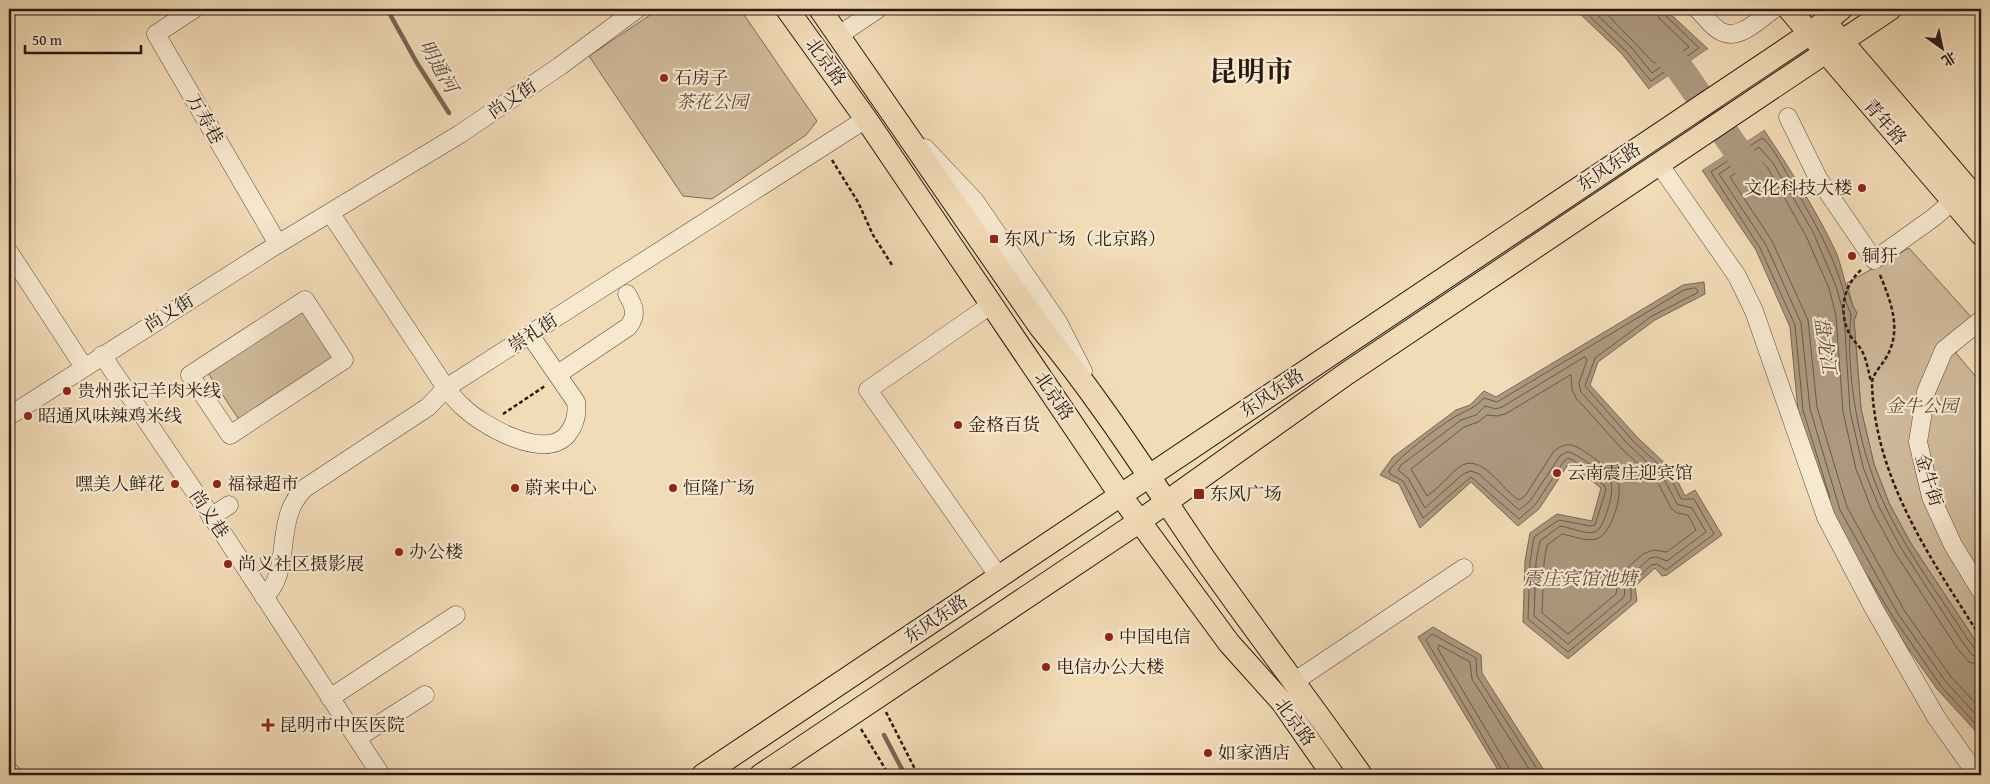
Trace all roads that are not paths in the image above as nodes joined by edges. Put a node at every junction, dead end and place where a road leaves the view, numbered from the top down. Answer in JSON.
{"nodes":[{"id":1,"x":194,"y":9,"type":"edge"},
{"id":2,"x":637,"y":9,"type":"edge"},
{"id":3,"x":787,"y":9,"type":"edge"},
{"id":4,"x":820,"y":9,"type":"edge"},
{"id":5,"x":878,"y":9,"type":"edge"},
{"id":6,"x":1697,"y":9,"type":"edge"},
{"id":7,"x":1774,"y":9,"type":"edge"},
{"id":8,"x":1789,"y":9,"type":"edge"},
{"id":9,"x":1890,"y":9,"type":"edge"},
{"id":10,"x":1822,"y":18,"type":"edge"},
{"id":11,"x":839,"y":35,"type":"junction"},
{"id":12,"x":1834,"y":48,"type":"junction"},
{"id":13,"x":1788,"y":117,"type":"dead end"},
{"id":14,"x":866,"y":119,"type":"junction"},
{"id":15,"x":1659,"y":164,"type":"junction"},
{"id":16,"x":1953,"y":201,"type":"junction"},
{"id":17,"x":1981,"y":204,"type":"edge"},
{"id":18,"x":331,"y":214,"type":"junction"},
{"id":19,"x":1981,"y":234,"type":"edge"},
{"id":20,"x":278,"y":244,"type":"junction"},
{"id":21,"x":9,"y":252,"type":"edge"},
{"id":22,"x":627,"y":294,"type":"dead end"},
{"id":23,"x":992,"y":304,"type":"junction"},
{"id":24,"x":1981,"y":320,"type":"edge"},
{"id":25,"x":530,"y":334,"type":"junction"},
{"id":26,"x":102,"y":355,"type":"junction"},
{"id":27,"x":344,"y":360,"type":"joint"},
{"id":28,"x":84,"y":367,"type":"junction"},
{"id":29,"x":558,"y":374,"type":"junction"},
{"id":30,"x":446,"y":388,"type":"junction"},
{"id":31,"x":9,"y":416,"type":"edge"},
{"id":32,"x":1148,"y":476,"type":"junction"},
{"id":33,"x":1122,"y":496,"type":"junction"},
{"id":34,"x":1166,"y":502,"type":"junction"},
{"id":35,"x":229,"y":505,"type":"dead end"},
{"id":36,"x":211,"y":517,"type":"junction"},
{"id":37,"x":1140,"y":521,"type":"junction"},
{"id":38,"x":1464,"y":568,"type":"dead end"},
{"id":39,"x":998,"y":577,"type":"junction"},
{"id":40,"x":1981,"y":591,"type":"edge"},
{"id":41,"x":264,"y":597,"type":"junction"},
{"id":42,"x":456,"y":615,"type":"dead end"},
{"id":43,"x":1295,"y":681,"type":"junction"},
{"id":44,"x":425,"y":695,"type":"dead end"},
{"id":45,"x":330,"y":698,"type":"junction"},
{"id":46,"x":357,"y":738,"type":"junction"},
{"id":47,"x":9,"y":771,"type":"edge"},
{"id":48,"x":13,"y":775,"type":"edge"},
{"id":49,"x":381,"y":775,"type":"edge"},
{"id":50,"x":703,"y":775,"type":"edge"},
{"id":51,"x":761,"y":775,"type":"edge"},
{"id":52,"x":1333,"y":775,"type":"edge"},
{"id":53,"x":1361,"y":775,"type":"edge"},
{"id":54,"x":1977,"y":775,"type":"edge"}],
"edges":[{"from":1,"to":20,"type":"street","name":"万寿巷"},
{"from":2,"to":18,"type":"street","name":"尚义街"},
{"from":3,"to":14,"type":"main road","name":"北京路"},
{"from":4,"to":11,"type":"main road","name":"北京路"},
{"from":5,"to":11,"type":"street"},
{"from":6,"to":7,"type":"street"},
{"from":8,"to":10,"type":"main road","name":"青年路"},
{"from":9,"to":12,"type":"main road","name":"东风东路"},
{"from":10,"to":12,"type":"main road","name":"青年路"},
{"from":10,"to":32,"type":"main road","name":"东风东路"},
{"from":11,"to":32,"type":"main road","name":"北京路"},
{"from":12,"to":15,"type":"main road","name":"东风东路"},
{"from":12,"to":16,"type":"main road","name":"青年路"},
{"from":12,"to":17,"type":"main road","name":"青年路"},
{"from":13,"to":16,"type":"street"},
{"from":14,"to":23,"type":"main road","name":"北京路"},
{"from":14,"to":25,"type":"street","name":"崇礼街"},
{"from":15,"to":34,"type":"main road","name":"东风东路"},
{"from":15,"to":54,"type":"street"},
{"from":16,"to":19,"type":"main road","name":"青年路"},
{"from":18,"to":20,"type":"street","name":"尚义街"},
{"from":18,"to":30,"type":"street"},
{"from":20,"to":26,"type":"street","name":"尚义街"},
{"from":21,"to":28,"type":"street"},
{"from":22,"to":29,"type":"street"},
{"from":23,"to":33,"type":"main road","name":"北京路"},
{"from":23,"to":39,"type":"street"},
{"from":24,"to":40,"type":"street","name":"金牛街"},
{"from":25,"to":29,"type":"street"},
{"from":25,"to":30,"type":"street","name":"崇礼街"},
{"from":26,"to":28,"type":"street","name":"尚义街"},
{"from":26,"to":36,"type":"street","name":"尚义巷"},
{"from":27,"to":27,"type":"street"},
{"from":28,"to":31,"type":"street","name":"尚义街"},
{"from":29,"to":30,"type":"street"},
{"from":30,"to":41,"type":"street","name":"崇礼街"},
{"from":32,"to":33,"type":"main road","name":"东风东路"},
{"from":32,"to":34,"type":"main road","name":"北京路"},
{"from":33,"to":37,"type":"main road","name":"北京路"},
{"from":33,"to":39,"type":"main road","name":"东风东路"},
{"from":34,"to":37,"type":"main road","name":"东风东路"},
{"from":34,"to":43,"type":"main road","name":"北京路"},
{"from":35,"to":36,"type":"street"},
{"from":36,"to":41,"type":"street","name":"尚义巷"},
{"from":37,"to":51,"type":"main road","name":"东风东路"},
{"from":37,"to":52,"type":"main road","name":"北京路"},
{"from":38,"to":43,"type":"street"},
{"from":39,"to":50,"type":"main road","name":"东风东路"},
{"from":41,"to":45,"type":"street","name":"尚义巷"},
{"from":42,"to":45,"type":"street"},
{"from":43,"to":53,"type":"main road","name":"北京路"},
{"from":44,"to":46,"type":"street"},
{"from":45,"to":46,"type":"street","name":"尚义巷"},
{"from":46,"to":49,"type":"street","name":"尚义巷"},
{"from":47,"to":48,"type":"street"}]}
